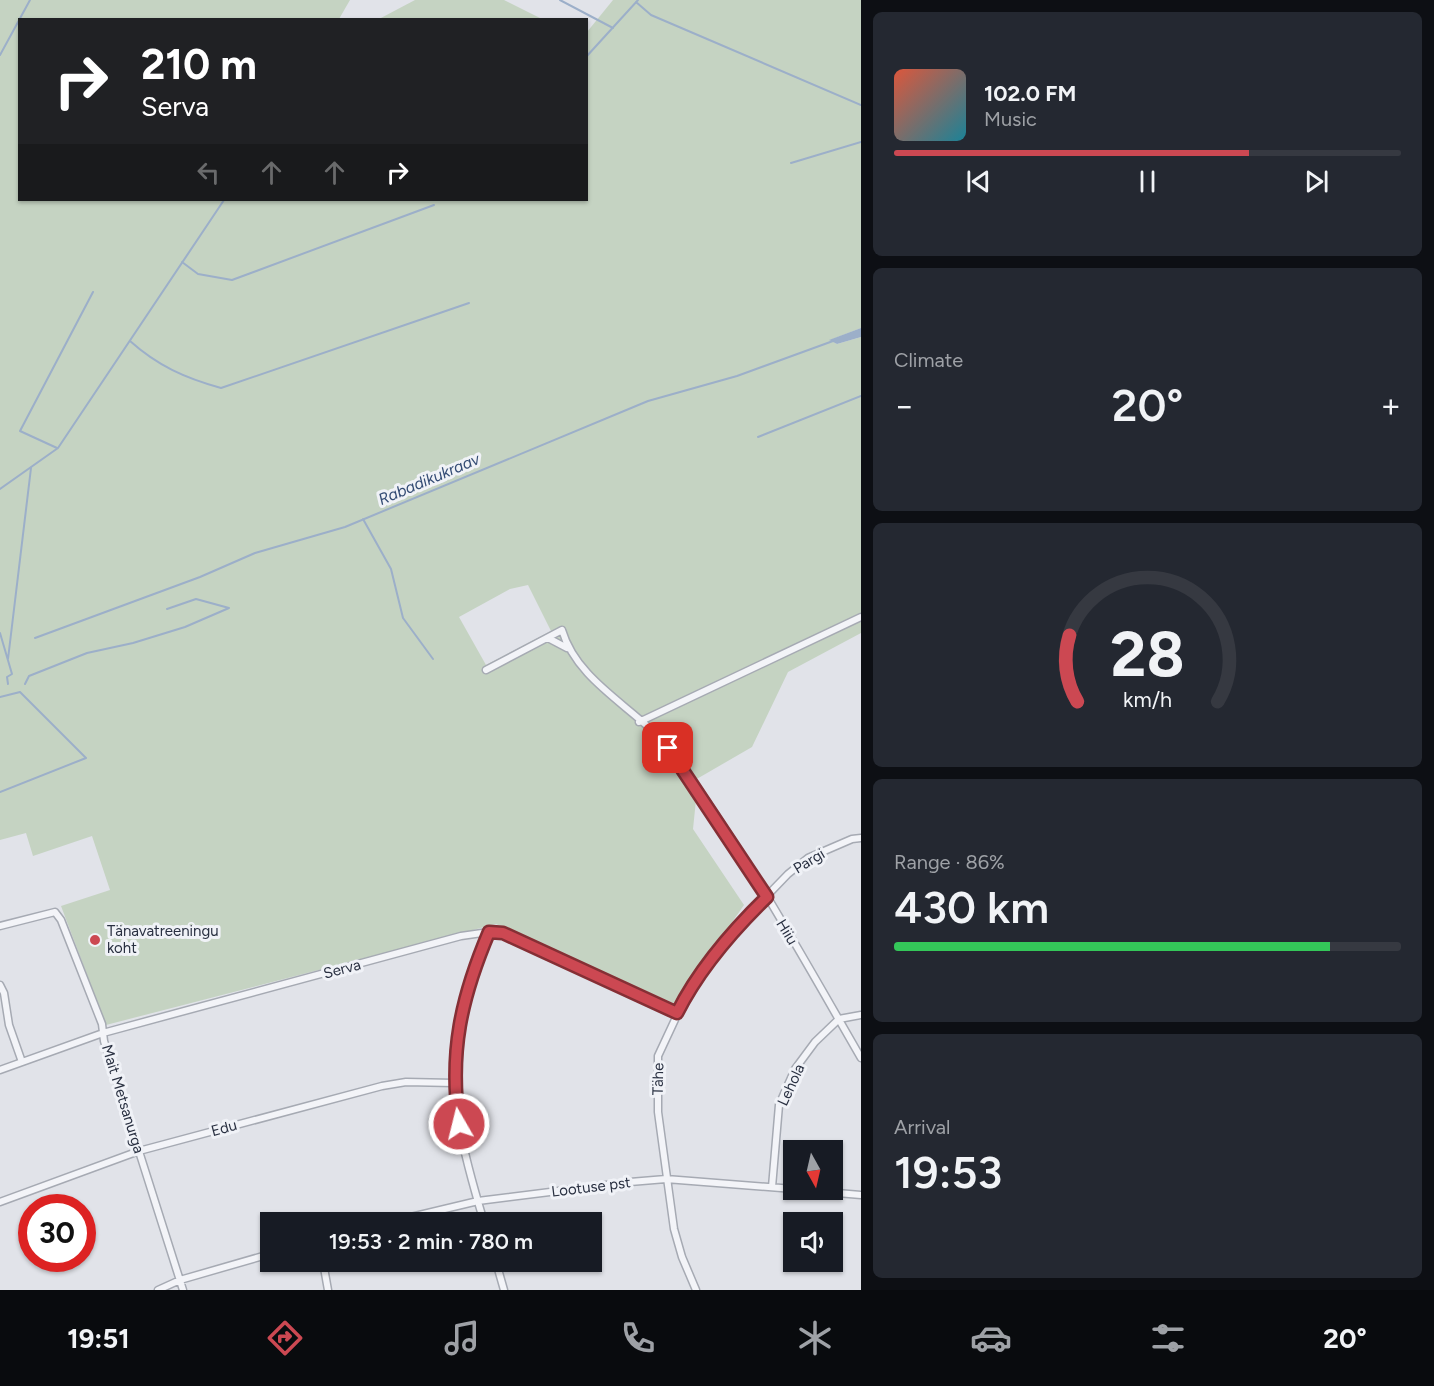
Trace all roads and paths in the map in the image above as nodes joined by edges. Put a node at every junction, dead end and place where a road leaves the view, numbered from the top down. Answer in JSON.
{"nodes":[{"id":1,"x":861,"y":617,"type":"edge"},
{"id":2,"x":548,"y":638,"type":"junction"},
{"id":3,"x":568,"y":648,"type":"junction"},
{"id":4,"x":486,"y":670,"type":"dead end"},
{"id":5,"x":639,"y":722,"type":"junction"},
{"id":6,"x":861,"y":838,"type":"edge"},
{"id":7,"x":767,"y":897,"type":"junction"},
{"id":8,"x":0,"y":926,"type":"edge"},
{"id":9,"x":489,"y":932,"type":"junction"},
{"id":10,"x":0,"y":985,"type":"edge"},
{"id":11,"x":677,"y":1013,"type":"junction"},
{"id":12,"x":861,"y":1015,"type":"edge"},
{"id":13,"x":838,"y":1019,"type":"junction"},
{"id":14,"x":103,"y":1033,"type":"junction"},
{"id":15,"x":861,"y":1058,"type":"edge"},
{"id":16,"x":22,"y":1062,"type":"junction"},
{"id":17,"x":0,"y":1070,"type":"edge"},
{"id":18,"x":454,"y":1083,"type":"junction"},
{"id":19,"x":139,"y":1151,"type":"junction"},
{"id":20,"x":666,"y":1179,"type":"junction"},
{"id":21,"x":772,"y":1187,"type":"junction"},
{"id":22,"x":783,"y":1188,"type":"edge"},
{"id":23,"x":843,"y":1193,"type":"edge"},
{"id":24,"x":861,"y":1195,"type":"edge"},
{"id":25,"x":478,"y":1201,"type":"junction"},
{"id":26,"x":0,"y":1202,"type":"edge"},
{"id":27,"x":432,"y":1212,"type":"edge"},
{"id":28,"x":481,"y":1212,"type":"edge"},
{"id":29,"x":260,"y":1257,"type":"edge"},
{"id":30,"x":325,"y":1272,"type":"edge"},
{"id":31,"x":499,"y":1272,"type":"edge"},
{"id":32,"x":180,"y":1280,"type":"junction"},
{"id":33,"x":158,"y":1290,"type":"edge"},
{"id":34,"x":183,"y":1290,"type":"edge"},
{"id":35,"x":328,"y":1290,"type":"edge"},
{"id":36,"x":504,"y":1290,"type":"edge"},
{"id":37,"x":696,"y":1290,"type":"edge"}],
"edges":[{"from":1,"to":5,"type":"street"},
{"from":2,"to":3,"type":"street","name":"Hiiu"},
{"from":2,"to":3,"type":"street","name":"Hiiu"},
{"from":2,"to":4,"type":"street"},
{"from":3,"to":5,"type":"street","name":"Hiiu"},
{"from":5,"to":7,"type":"street","name":"Hiiu"},
{"from":6,"to":7,"type":"street","name":"Pargi"},
{"from":7,"to":11,"type":"street","name":"Tähe"},
{"from":7,"to":13,"type":"street","name":"Hiiu"},
{"from":8,"to":14,"type":"street","name":"Mait Metsanurga"},
{"from":9,"to":11,"type":"street","name":"Serva"},
{"from":9,"to":14,"type":"street","name":"Serva"},
{"from":9,"to":18,"type":"street"},
{"from":10,"to":16,"type":"street"},
{"from":11,"to":20,"type":"street","name":"Tähe"},
{"from":12,"to":13,"type":"street"},
{"from":13,"to":15,"type":"street","name":"Hiiu"},
{"from":13,"to":21,"type":"street","name":"Lehola"},
{"from":14,"to":16,"type":"street","name":"Serva"},
{"from":14,"to":19,"type":"street","name":"Mait Metsanurga"},
{"from":16,"to":17,"type":"street","name":"Serva"},
{"from":18,"to":19,"type":"street","name":"Edu"},
{"from":18,"to":25,"type":"street"},
{"from":19,"to":26,"type":"street","name":"Edu"},
{"from":19,"to":32,"type":"street","name":"Mait Metsanurga"},
{"from":20,"to":21,"type":"street","name":"Lootuse pst"},
{"from":20,"to":25,"type":"street","name":"Lootuse pst"},
{"from":20,"to":37,"type":"street","name":"Tähe"},
{"from":21,"to":22,"type":"street","name":"Lootuse pst"},
{"from":23,"to":24,"type":"street"},
{"from":25,"to":27,"type":"street","name":"Lootuse pst"},
{"from":25,"to":28,"type":"street"},
{"from":29,"to":32,"type":"street"},
{"from":30,"to":35,"type":"street"},
{"from":31,"to":36,"type":"street"},
{"from":32,"to":33,"type":"street"},
{"from":32,"to":34,"type":"street","name":"Mait Metsanurga"}]}
